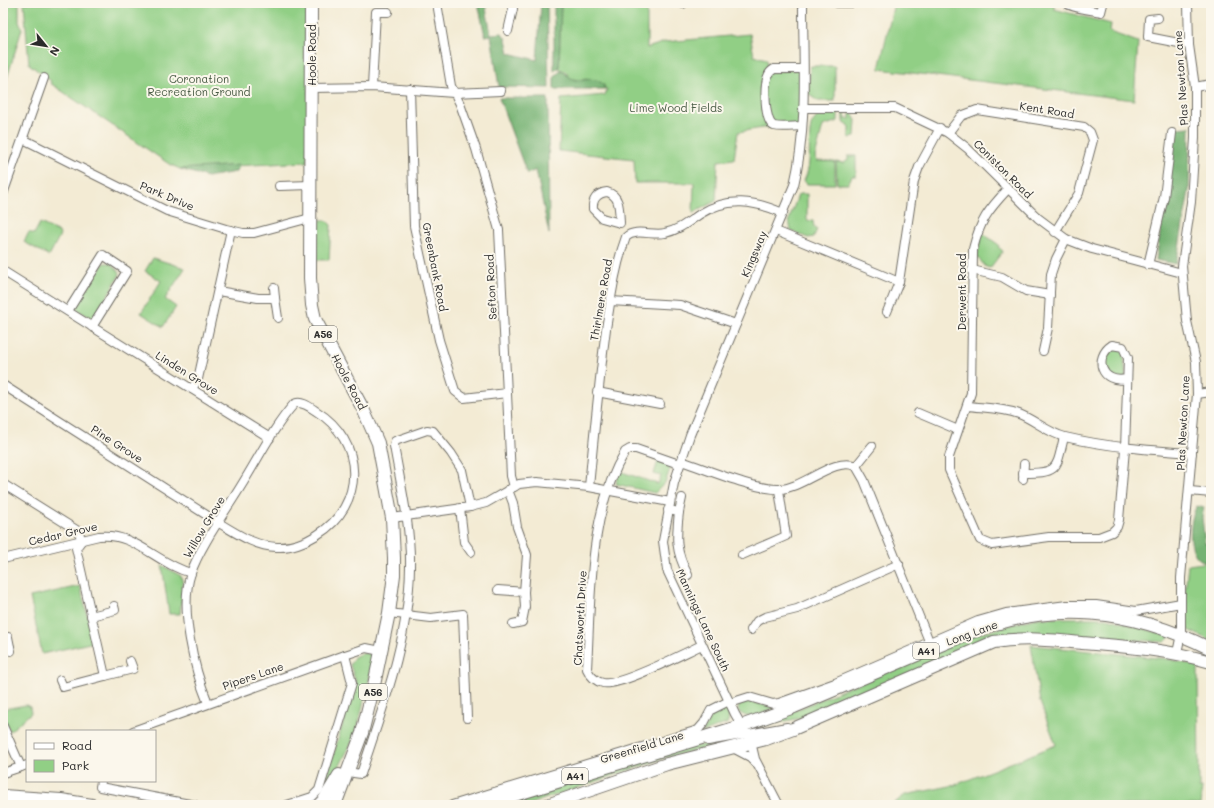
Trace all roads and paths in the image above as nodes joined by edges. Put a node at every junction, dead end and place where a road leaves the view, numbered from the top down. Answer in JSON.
{"nodes":[{"id":1,"x":312,"y":3,"type":"edge"},
{"id":2,"x":437,"y":3,"type":"edge"},
{"id":3,"x":512,"y":3,"type":"edge"},
{"id":4,"x":803,"y":3,"type":"edge"},
{"id":5,"x":837,"y":3,"type":"edge"},
{"id":6,"x":853,"y":3,"type":"edge"},
{"id":7,"x":1066,"y":3,"type":"edge"},
{"id":8,"x":1188,"y":3,"type":"edge"},
{"id":9,"x":1103,"y":4,"type":"edge"},
{"id":10,"x":388,"y":12,"type":"dead end"},
{"id":11,"x":1158,"y":18,"type":"dead end"},
{"id":12,"x":508,"y":31,"type":"dead end"},
{"id":13,"x":1189,"y":45,"type":"junction"},
{"id":14,"x":803,"y":69,"type":"junction"},
{"id":15,"x":44,"y":78,"type":"dead end"},
{"id":16,"x":1211,"y":84,"type":"edge"},
{"id":17,"x":372,"y":86,"type":"junction"},
{"id":18,"x":1195,"y":87,"type":"junction"},
{"id":19,"x":312,"y":88,"type":"junction"},
{"id":20,"x":410,"y":89,"type":"junction"},
{"id":21,"x":501,"y":91,"type":"dead end"},
{"id":22,"x":454,"y":93,"type":"junction"},
{"id":23,"x":803,"y":108,"type":"junction"},
{"id":24,"x":802,"y":126,"type":"junction"},
{"id":25,"x":940,"y":128,"type":"junction"},
{"id":26,"x":948,"y":133,"type":"junction"},
{"id":27,"x":1172,"y":133,"type":"dead end"},
{"id":28,"x":23,"y":139,"type":"junction"},
{"id":29,"x":311,"y":185,"type":"junction"},
{"id":30,"x":278,"y":186,"type":"dead end"},
{"id":31,"x":1008,"y":189,"type":"junction"},
{"id":32,"x":3,"y":194,"type":"edge"},
{"id":33,"x":783,"y":212,"type":"junction"},
{"id":34,"x":310,"y":218,"type":"junction"},
{"id":35,"x":620,"y":222,"type":"dead end"},
{"id":36,"x":231,"y":230,"type":"junction"},
{"id":37,"x":776,"y":231,"type":"junction"},
{"id":38,"x":1056,"y":232,"type":"junction"},
{"id":39,"x":632,"y":233,"type":"junction"},
{"id":40,"x":1066,"y":239,"type":"junction"},
{"id":41,"x":1148,"y":265,"type":"junction"},
{"id":42,"x":972,"y":270,"type":"junction"},
{"id":43,"x":3,"y":271,"type":"edge"},
{"id":44,"x":1182,"y":273,"type":"junction"},
{"id":45,"x":899,"y":282,"type":"junction"},
{"id":46,"x":274,"y":288,"type":"dead end"},
{"id":47,"x":218,"y":291,"type":"junction"},
{"id":48,"x":1050,"y":295,"type":"junction"},
{"id":49,"x":276,"y":298,"type":"junction"},
{"id":50,"x":610,"y":301,"type":"junction"},
{"id":51,"x":68,"y":311,"type":"junction"},
{"id":52,"x":887,"y":312,"type":"dead end"},
{"id":53,"x":278,"y":318,"type":"dead end"},
{"id":54,"x":736,"y":324,"type":"junction"},
{"id":55,"x":92,"y":327,"type":"junction"},
{"id":56,"x":1042,"y":351,"type":"dead end"},
{"id":57,"x":1126,"y":379,"type":"junction"},
{"id":58,"x":3,"y":385,"type":"edge"},
{"id":59,"x":192,"y":389,"type":"junction"},
{"id":60,"x":597,"y":392,"type":"junction"},
{"id":61,"x":1211,"y":392,"type":"edge"},
{"id":62,"x":507,"y":393,"type":"junction"},
{"id":63,"x":1197,"y":394,"type":"junction"},
{"id":64,"x":298,"y":402,"type":"joint"},
{"id":65,"x":660,"y":404,"type":"dead end"},
{"id":66,"x":968,"y":406,"type":"junction"},
{"id":67,"x":918,"y":413,"type":"dead end"},
{"id":68,"x":958,"y":430,"type":"junction"},
{"id":69,"x":1064,"y":437,"type":"junction"},
{"id":70,"x":270,"y":438,"type":"junction"},
{"id":71,"x":872,"y":446,"type":"dead end"},
{"id":72,"x":1125,"y":449,"type":"junction"},
{"id":73,"x":1192,"y":453,"type":"junction"},
{"id":74,"x":680,"y":463,"type":"junction"},
{"id":75,"x":856,"y":466,"type":"junction"},
{"id":76,"x":1023,"y":472,"type":"dead end"},
{"id":77,"x":3,"y":484,"type":"edge"},
{"id":78,"x":589,"y":486,"type":"junction"},
{"id":79,"x":511,"y":489,"type":"junction"},
{"id":80,"x":609,"y":490,"type":"junction"},
{"id":81,"x":779,"y":490,"type":"junction"},
{"id":82,"x":1190,"y":491,"type":"junction"},
{"id":83,"x":1211,"y":493,"type":"edge"},
{"id":84,"x":682,"y":498,"type":"dead end"},
{"id":85,"x":670,"y":502,"type":"junction"},
{"id":86,"x":470,"y":507,"type":"junction"},
{"id":87,"x":460,"y":508,"type":"junction"},
{"id":88,"x":668,"y":510,"type":"junction"},
{"id":89,"x":679,"y":512,"type":"junction"},
{"id":90,"x":406,"y":516,"type":"junction"},
{"id":91,"x":392,"y":518,"type":"junction"},
{"id":92,"x":219,"y":523,"type":"junction"},
{"id":93,"x":82,"y":540,"type":"junction"},
{"id":94,"x":471,"y":552,"type":"dead end"},
{"id":95,"x":742,"y":555,"type":"dead end"},
{"id":96,"x":3,"y":559,"type":"edge"},
{"id":97,"x":899,"y":564,"type":"junction"},
{"id":98,"x":684,"y":571,"type":"dead end"},
{"id":99,"x":191,"y":573,"type":"junction"},
{"id":100,"x":498,"y":590,"type":"dead end"},
{"id":101,"x":524,"y":592,"type":"junction"},
{"id":102,"x":1181,"y":602,"type":"junction"},
{"id":103,"x":114,"y":606,"type":"dead end"},
{"id":104,"x":389,"y":613,"type":"junction"},
{"id":105,"x":91,"y":616,"type":"junction"},
{"id":106,"x":406,"y":617,"type":"junction"},
{"id":107,"x":512,"y":624,"type":"dead end"},
{"id":108,"x":751,"y":630,"type":"dead end"},
{"id":109,"x":1181,"y":634,"type":"junction"},
{"id":110,"x":8,"y":637,"type":"dead end"},
{"id":111,"x":929,"y":641,"type":"junction"},
{"id":112,"x":702,"y":645,"type":"junction"},
{"id":113,"x":8,"y":649,"type":"edge"},
{"id":114,"x":1211,"y":649,"type":"edge"},
{"id":115,"x":382,"y":650,"type":"junction"},
{"id":116,"x":1177,"y":653,"type":"junction"},
{"id":117,"x":345,"y":655,"type":"junction"},
{"id":118,"x":130,"y":661,"type":"dead end"},
{"id":119,"x":1211,"y":662,"type":"edge"},
{"id":120,"x":105,"y":676,"type":"junction"},
{"id":121,"x":60,"y":680,"type":"dead end"},
{"id":122,"x":729,"y":702,"type":"junction"},
{"id":123,"x":208,"y":703,"type":"junction"},
{"id":124,"x":467,"y":718,"type":"dead end"},
{"id":125,"x":3,"y":726,"type":"edge"},
{"id":126,"x":136,"y":730,"type":"edge"},
{"id":127,"x":362,"y":733,"type":"junction"},
{"id":128,"x":746,"y":734,"type":"junction"},
{"id":129,"x":731,"y":747,"type":"junction"},
{"id":130,"x":24,"y":766,"type":"edge"},
{"id":131,"x":760,"y":769,"type":"junction"},
{"id":132,"x":3,"y":772,"type":"edge"},
{"id":133,"x":347,"y":772,"type":"junction"},
{"id":134,"x":101,"y":782,"type":"edge"},
{"id":135,"x":3,"y":796,"type":"edge"},
{"id":136,"x":337,"y":804,"type":"edge"},
{"id":137,"x":92,"y":805,"type":"edge"},
{"id":138,"x":195,"y":805,"type":"edge"},
{"id":139,"x":288,"y":805,"type":"edge"},
{"id":140,"x":319,"y":805,"type":"edge"},
{"id":141,"x":452,"y":805,"type":"edge"},
{"id":142,"x":482,"y":805,"type":"edge"},
{"id":143,"x":547,"y":805,"type":"edge"},
{"id":144,"x":779,"y":805,"type":"edge"}],
"edges":[{"from":1,"to":19,"type":"highway","name":"Hoole Road","number":"A56"},
{"from":2,"to":22,"type":"street","name":"Sefton Road"},
{"from":3,"to":12,"type":"street"},
{"from":4,"to":14,"type":"street","name":"Kingsway"},
{"from":5,"to":6,"type":"street"},
{"from":7,"to":9,"type":"street"},
{"from":8,"to":13,"type":"street","name":"Plas Newton Lane"},
{"from":10,"to":17,"type":"street"},
{"from":11,"to":13,"type":"street"},
{"from":13,"to":18,"type":"street","name":"Plas Newton Lane"},
{"from":14,"to":23,"type":"street","name":"Kingsway"},
{"from":14,"to":24,"type":"street"},
{"from":15,"to":28,"type":"street"},
{"from":16,"to":18,"type":"street"},
{"from":17,"to":19,"type":"street"},
{"from":17,"to":20,"type":"street"},
{"from":18,"to":44,"type":"street","name":"Plas Newton Lane"},
{"from":19,"to":29,"type":"highway","name":"Hoole Road","number":"A56"},
{"from":20,"to":22,"type":"street"},
{"from":20,"to":62,"type":"street","name":"Greenbank Road"},
{"from":21,"to":22,"type":"street"},
{"from":22,"to":62,"type":"street","name":"Sefton Road"},
{"from":23,"to":24,"type":"street","name":"Kingsway"},
{"from":23,"to":25,"type":"street","name":"Coniston Road"},
{"from":24,"to":33,"type":"street","name":"Kingsway"},
{"from":25,"to":26,"type":"street","name":"Coniston Road"},
{"from":25,"to":45,"type":"street"},
{"from":26,"to":31,"type":"street","name":"Coniston Road"},
{"from":26,"to":38,"type":"street","name":"Kent Road"},
{"from":27,"to":41,"type":"street"},
{"from":28,"to":32,"type":"street"},
{"from":28,"to":36,"type":"street","name":"Park Drive"},
{"from":29,"to":30,"type":"street"},
{"from":29,"to":34,"type":"highway","name":"Hoole Road","number":"A56"},
{"from":31,"to":38,"type":"street","name":"Coniston Road"},
{"from":31,"to":42,"type":"street","name":"Derwent Road"},
{"from":33,"to":37,"type":"street","name":"Kingsway"},
{"from":33,"to":39,"type":"street"},
{"from":34,"to":36,"type":"street","name":"Park Drive"},
{"from":34,"to":91,"type":"highway","name":"Hoole Road","number":"A56"},
{"from":35,"to":39,"type":"street"},
{"from":36,"to":47,"type":"street"},
{"from":37,"to":45,"type":"street"},
{"from":37,"to":54,"type":"street","name":"Kingsway"},
{"from":38,"to":40,"type":"street","name":"Coniston Road"},
{"from":39,"to":50,"type":"street","name":"Thirlmere Road"},
{"from":40,"to":41,"type":"street","name":"Coniston Road"},
{"from":40,"to":48,"type":"street"},
{"from":41,"to":44,"type":"street","name":"Coniston Road"},
{"from":42,"to":48,"type":"street"},
{"from":42,"to":66,"type":"street","name":"Derwent Road"},
{"from":43,"to":51,"type":"street","name":"Linden Grove"},
{"from":44,"to":63,"type":"street","name":"Plas Newton Lane"},
{"from":45,"to":52,"type":"street"},
{"from":46,"to":49,"type":"street"},
{"from":47,"to":49,"type":"street"},
{"from":47,"to":59,"type":"street"},
{"from":48,"to":56,"type":"street"},
{"from":49,"to":53,"type":"street"},
{"from":50,"to":54,"type":"street"},
{"from":50,"to":60,"type":"street","name":"Thirlmere Road"},
{"from":51,"to":55,"type":"street","name":"Linden Grove"},
{"from":51,"to":55,"type":"street"},
{"from":54,"to":74,"type":"street","name":"Kingsway"},
{"from":55,"to":59,"type":"street","name":"Linden Grove"},
{"from":57,"to":57,"type":"street"},
{"from":57,"to":72,"type":"street"},
{"from":58,"to":92,"type":"street","name":"Pine Grove"},
{"from":59,"to":70,"type":"street","name":"Linden Grove"},
{"from":60,"to":65,"type":"street"},
{"from":60,"to":78,"type":"street","name":"Thirlmere Road"},
{"from":61,"to":63,"type":"street"},
{"from":62,"to":79,"type":"street","name":"Sefton Road"},
{"from":63,"to":73,"type":"street","name":"Plas Newton Lane"},
{"from":64,"to":70,"type":"street","name":"Willow Grove"},
{"from":64,"to":92,"type":"street","name":"Pine Grove"},
{"from":66,"to":68,"type":"street","name":"Derwent Road"},
{"from":66,"to":69,"type":"street"},
{"from":67,"to":68,"type":"street"},
{"from":68,"to":72,"type":"street","name":"Derwent Road"},
{"from":69,"to":72,"type":"street"},
{"from":69,"to":76,"type":"street"},
{"from":70,"to":92,"type":"street","name":"Willow Grove"},
{"from":71,"to":75,"type":"street"},
{"from":72,"to":73,"type":"street"},
{"from":73,"to":82,"type":"street","name":"Plas Newton Lane"},
{"from":74,"to":80,"type":"street","name":"Chatsworth Drive"},
{"from":74,"to":81,"type":"street"},
{"from":74,"to":85,"type":"street","name":"Kingsway"},
{"from":75,"to":81,"type":"street"},
{"from":75,"to":97,"type":"street"},
{"from":77,"to":93,"type":"street"},
{"from":78,"to":79,"type":"street"},
{"from":78,"to":80,"type":"street"},
{"from":79,"to":86,"type":"street"},
{"from":79,"to":101,"type":"street","name":"Sefton Road"},
{"from":80,"to":85,"type":"street"},
{"from":80,"to":112,"type":"street","name":"Chatsworth Drive"},
{"from":81,"to":95,"type":"street"},
{"from":82,"to":83,"type":"street"},
{"from":82,"to":102,"type":"street","name":"Plas Newton Lane"},
{"from":84,"to":89,"type":"street"},
{"from":85,"to":88,"type":"street","name":"Mannings Lane South"},
{"from":86,"to":87,"type":"street"},
{"from":86,"to":90,"type":"street"},
{"from":87,"to":90,"type":"street"},
{"from":87,"to":94,"type":"street"},
{"from":88,"to":89,"type":"street"},
{"from":88,"to":112,"type":"street","name":"Mannings Lane South"},
{"from":89,"to":98,"type":"street"},
{"from":90,"to":91,"type":"street"},
{"from":90,"to":106,"type":"street"},
{"from":91,"to":104,"type":"highway","name":"Hoole Road","number":"A56"},
{"from":92,"to":99,"type":"street","name":"Willow Grove"},
{"from":93,"to":96,"type":"street","name":"Cedar Grove"},
{"from":93,"to":99,"type":"street","name":"Cedar Grove"},
{"from":93,"to":105,"type":"street"},
{"from":97,"to":108,"type":"street"},
{"from":97,"to":111,"type":"street"},
{"from":99,"to":123,"type":"street","name":"Willow Grove"},
{"from":100,"to":101,"type":"street"},
{"from":101,"to":107,"type":"street","name":"Sefton Road"},
{"from":102,"to":109,"type":"street","name":"Plas Newton Lane"},
{"from":102,"to":111,"type":"street","name":"Long Lane"},
{"from":103,"to":105,"type":"street"},
{"from":104,"to":106,"type":"street"},
{"from":104,"to":115,"type":"highway","name":"Hoole Road","number":"A56"},
{"from":105,"to":120,"type":"street"},
{"from":106,"to":124,"type":"street"},
{"from":106,"to":133,"type":"street"},
{"from":109,"to":114,"type":"highway","name":"Long Lane","number":"A41"},
{"from":109,"to":116,"type":"street","name":"Plas Newton Lane"},
{"from":109,"to":128,"type":"highway","name":"Long Lane","number":"A41"},
{"from":110,"to":113,"type":"street"},
{"from":111,"to":122,"type":"street","name":"Long Lane"},
{"from":112,"to":122,"type":"street","name":"Mannings Lane South"},
{"from":115,"to":117,"type":"street","name":"Pipers Lane"},
{"from":115,"to":127,"type":"highway","name":"Hoole Road","number":"A56"},
{"from":116,"to":119,"type":"highway","name":"Long Lane","number":"A41"},
{"from":116,"to":128,"type":"highway","name":"Long Lane","number":"A41"},
{"from":117,"to":123,"type":"street","name":"Pipers Lane"},
{"from":117,"to":139,"type":"street"},
{"from":118,"to":120,"type":"street"},
{"from":120,"to":121,"type":"street"},
{"from":122,"to":128,"type":"street","name":"Mannings Lane South"},
{"from":122,"to":141,"type":"street","name":"Greenfield Lane"},
{"from":123,"to":126,"type":"street","name":"Pipers Lane"},
{"from":125,"to":130,"type":"street"},
{"from":127,"to":133,"type":"highway","name":"Hoole Road","number":"A56"},
{"from":127,"to":140,"type":"highway","name":"Hoole Road","number":"A56"},
{"from":128,"to":129,"type":"highway","number":"A41"},
{"from":128,"to":131,"type":"street","name":"Mannings Lane South"},
{"from":128,"to":142,"type":"highway","name":"Greenfield Lane","number":"A41"},
{"from":129,"to":131,"type":"street"},
{"from":129,"to":143,"type":"highway","number":"A41"},
{"from":130,"to":132,"type":"street"},
{"from":131,"to":144,"type":"street"},
{"from":133,"to":136,"type":"highway","name":"Hoole Road","number":"A56"},
{"from":134,"to":138,"type":"street"},
{"from":135,"to":137,"type":"highway"}]}
